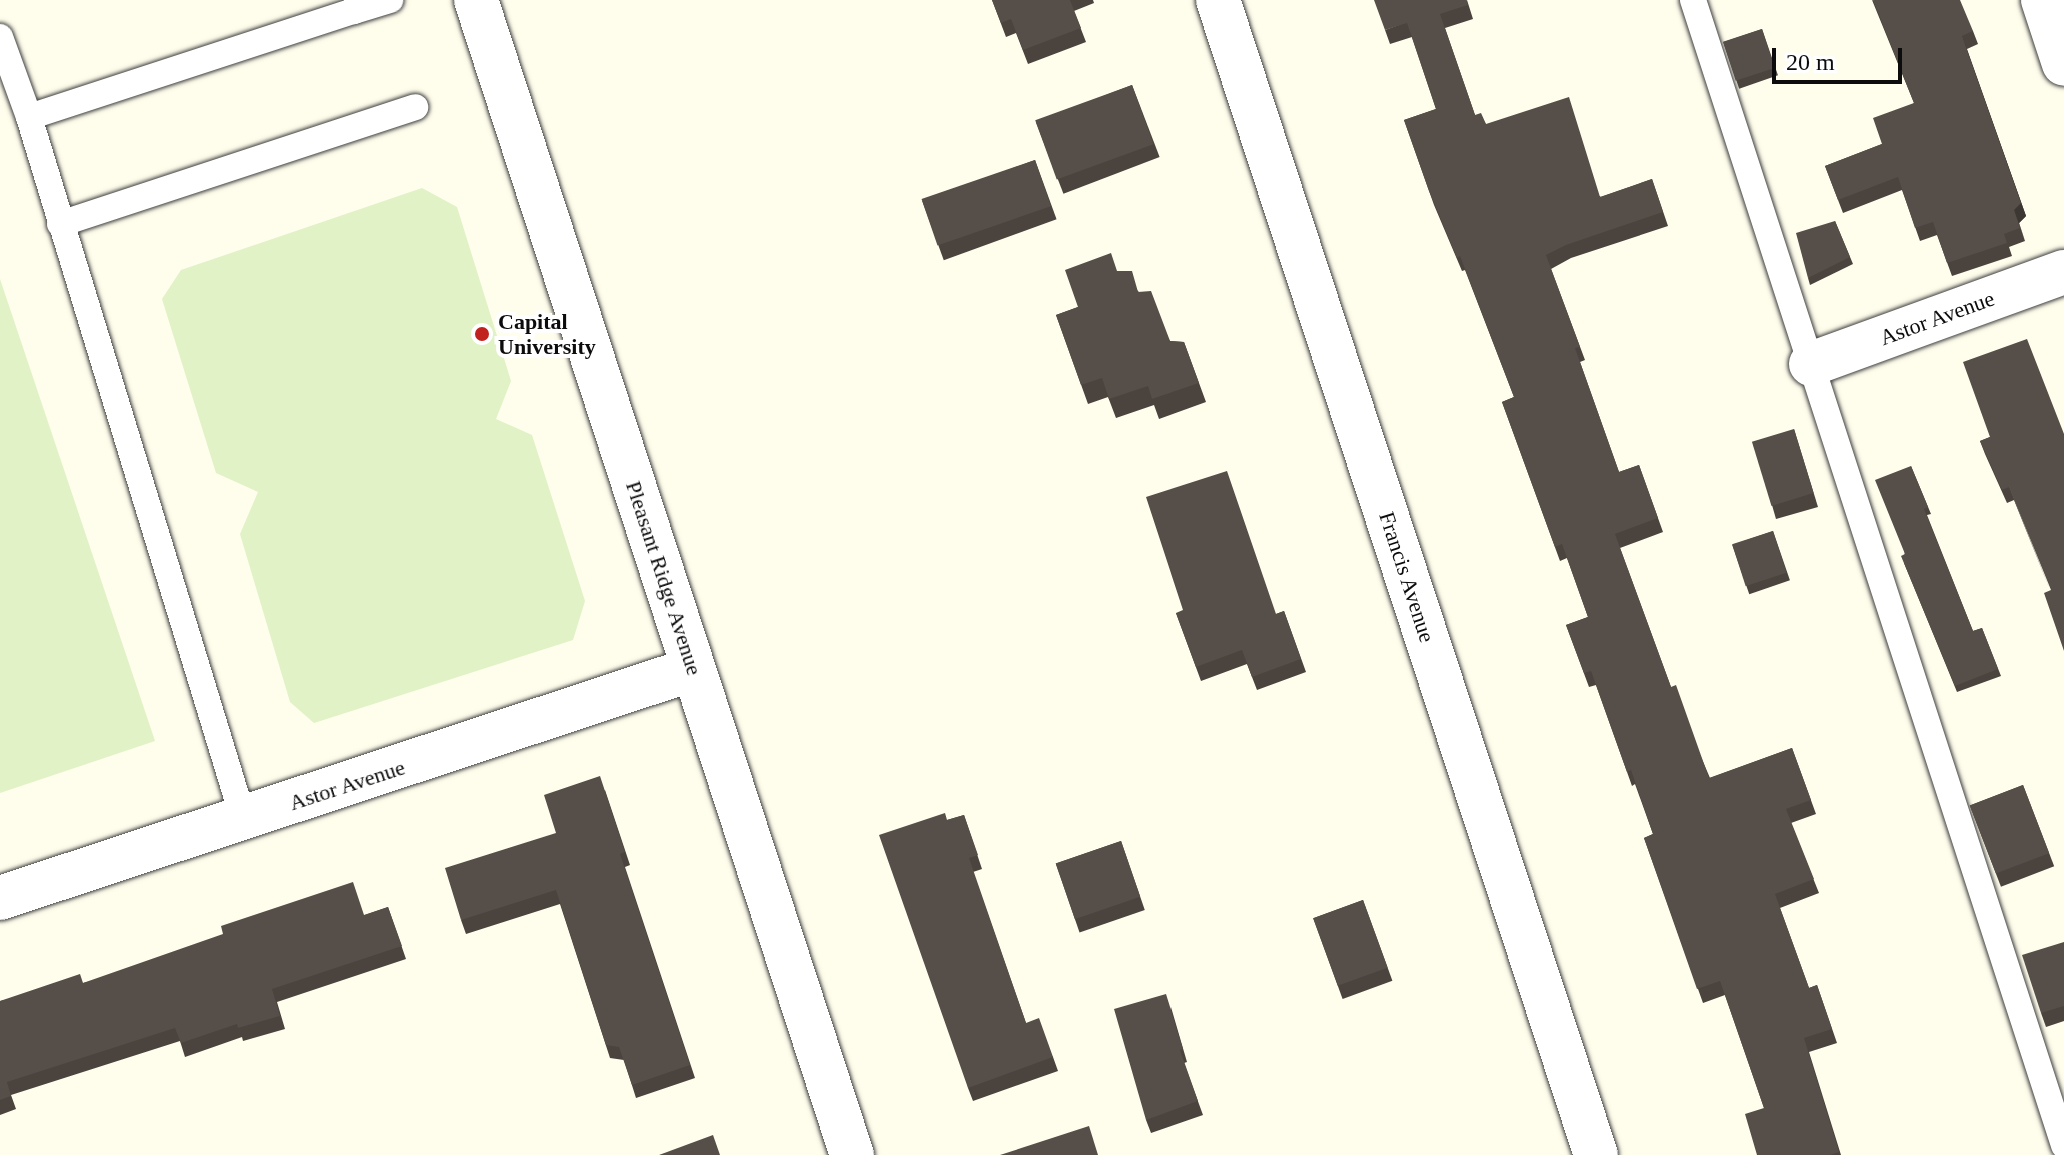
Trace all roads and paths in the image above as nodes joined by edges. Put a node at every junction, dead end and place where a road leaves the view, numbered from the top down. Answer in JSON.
{"nodes":[{"id":1,"x":390,"y":0,"type":"edge"},
{"id":2,"x":476,"y":0,"type":"edge"},
{"id":3,"x":1218,"y":0,"type":"edge"},
{"id":4,"x":1693,"y":0,"type":"edge"},
{"id":5,"x":2043,"y":0,"type":"edge"},
{"id":6,"x":356,"y":5,"type":"edge"},
{"id":7,"x":0,"y":37,"type":"edge"},
{"id":8,"x":2064,"y":64,"type":"edge"},
{"id":9,"x":415,"y":107,"type":"dead end"},
{"id":10,"x":29,"y":117,"type":"junction"},
{"id":11,"x":60,"y":224,"type":"junction"},
{"id":12,"x":2064,"y":272,"type":"edge"},
{"id":13,"x":1811,"y":364,"type":"junction"},
{"id":14,"x":693,"y":669,"type":"junction"},
{"id":15,"x":243,"y":818,"type":"junction"},
{"id":16,"x":0,"y":898,"type":"edge"},
{"id":17,"x":2064,"y":1145,"type":"edge"},
{"id":18,"x":852,"y":1155,"type":"edge"},
{"id":19,"x":1596,"y":1155,"type":"edge"}],
"edges":[{"from":1,"to":6,"type":"lane"},
{"from":2,"to":14,"type":"street","name":"Pleasant Ridge Avenue"},
{"from":3,"to":19,"type":"street","name":"Francis Avenue"},
{"from":4,"to":13,"type":"lane"},
{"from":5,"to":8,"type":"street"},
{"from":6,"to":10,"type":"lane"},
{"from":7,"to":10,"type":"lane"},
{"from":9,"to":11,"type":"lane"},
{"from":10,"to":11,"type":"lane"},
{"from":11,"to":15,"type":"lane"},
{"from":12,"to":13,"type":"street","name":"Astor Avenue"},
{"from":13,"to":17,"type":"lane"},
{"from":14,"to":15,"type":"street","name":"Astor Avenue"},
{"from":14,"to":18,"type":"street","name":"Pleasant Ridge Avenue"},
{"from":15,"to":16,"type":"street","name":"Astor Avenue"}]}
